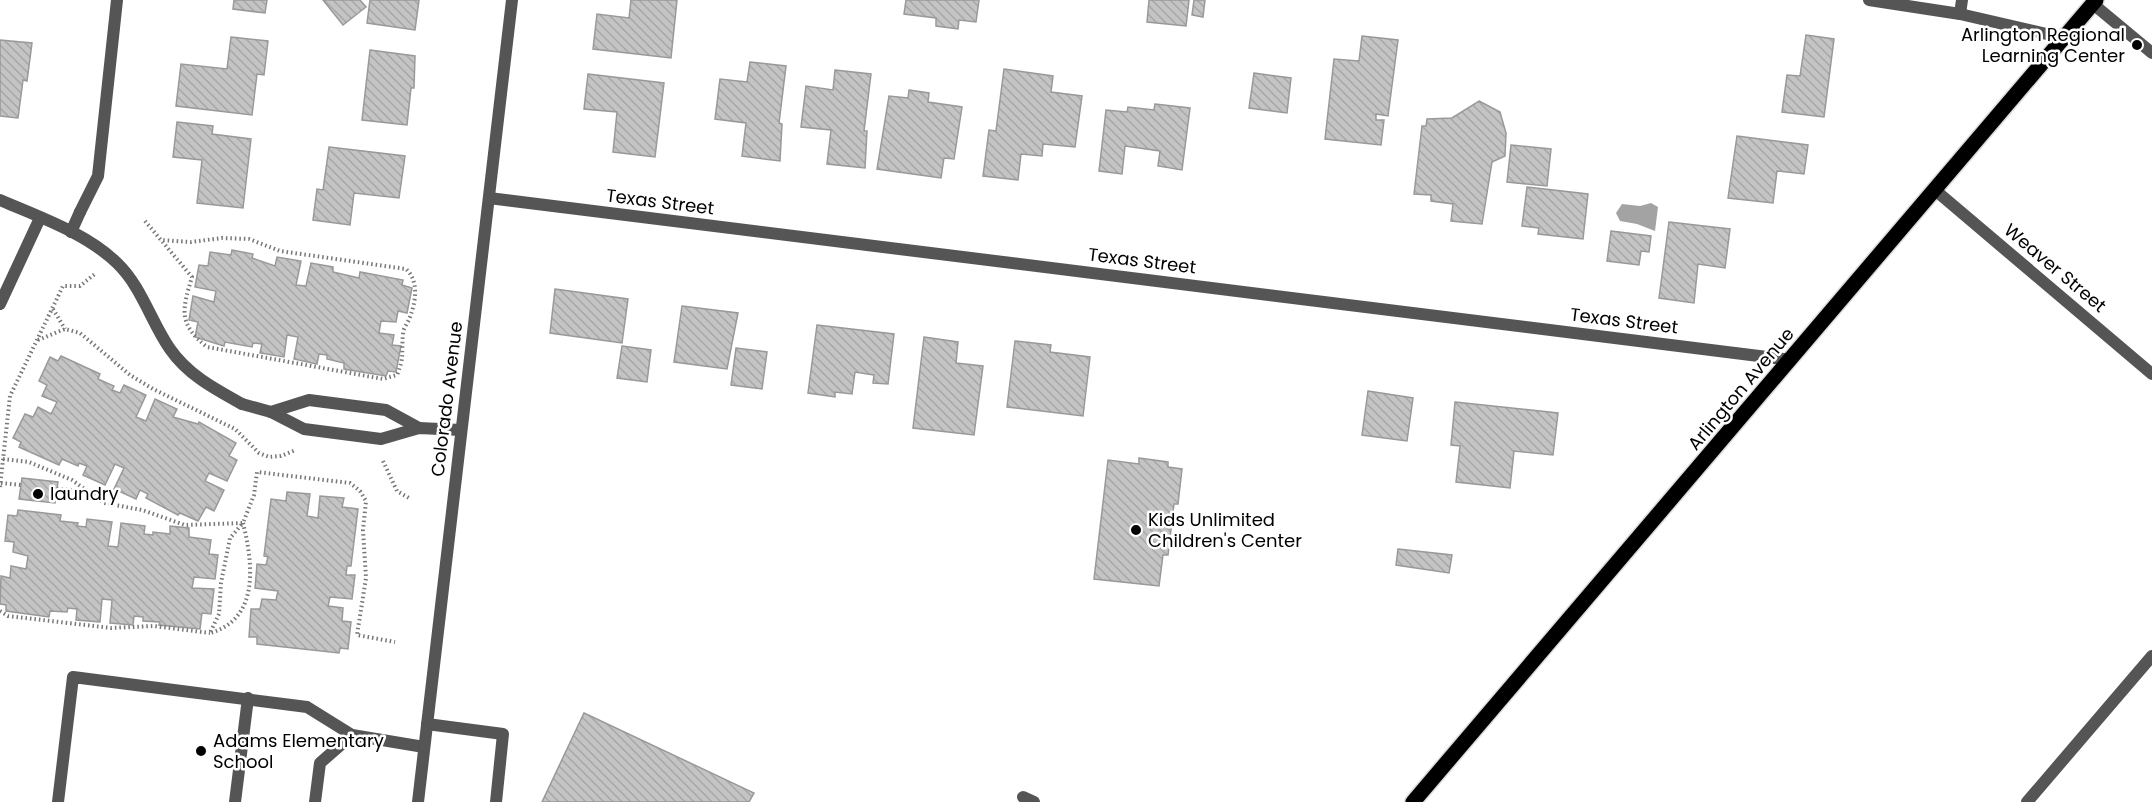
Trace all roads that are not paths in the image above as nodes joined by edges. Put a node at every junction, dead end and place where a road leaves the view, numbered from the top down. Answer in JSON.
{"nodes":[{"id":1,"x":117,"y":0,"type":"edge"},
{"id":2,"x":512,"y":0,"type":"edge"},
{"id":3,"x":1869,"y":0,"type":"edge"},
{"id":4,"x":1962,"y":0,"type":"edge"},
{"id":5,"x":2095,"y":2,"type":"edge"},
{"id":6,"x":1960,"y":14,"type":"junction"},
{"id":7,"x":2064,"y":38,"type":"junction"},
{"id":8,"x":2152,"y":53,"type":"edge"},
{"id":9,"x":1935,"y":190,"type":"junction"},
{"id":10,"x":489,"y":198,"type":"junction"},
{"id":11,"x":0,"y":200,"type":"edge"},
{"id":12,"x":40,"y":218,"type":"junction"},
{"id":13,"x":71,"y":232,"type":"junction"},
{"id":14,"x":0,"y":304,"type":"edge"},
{"id":15,"x":1791,"y":360,"type":"junction"},
{"id":16,"x":2152,"y":374,"type":"edge"},
{"id":17,"x":271,"y":412,"type":"junction"},
{"id":18,"x":419,"y":428,"type":"junction"},
{"id":19,"x":461,"y":430,"type":"junction"},
{"id":20,"x":2152,"y":656,"type":"edge"},
{"id":21,"x":248,"y":698,"type":"junction"},
{"id":22,"x":427,"y":724,"type":"junction"},
{"id":23,"x":352,"y":735,"type":"junction"},
{"id":24,"x":424,"y":747,"type":"junction"},
{"id":25,"x":58,"y":802,"type":"edge"},
{"id":26,"x":235,"y":802,"type":"edge"},
{"id":27,"x":315,"y":802,"type":"edge"},
{"id":28,"x":418,"y":802,"type":"edge"},
{"id":29,"x":496,"y":802,"type":"edge"},
{"id":30,"x":1413,"y":802,"type":"edge"},
{"id":31,"x":2027,"y":802,"type":"edge"}],
"edges":[{"from":1,"to":13,"type":"street"},
{"from":2,"to":10,"type":"street","name":"Colorado Avenue"},
{"from":3,"to":6,"type":"street"},
{"from":4,"to":6,"type":"street"},
{"from":5,"to":7,"type":"main road","name":"Arlington Avenue"},
{"from":5,"to":8,"type":"street"},
{"from":6,"to":7,"type":"street"},
{"from":7,"to":9,"type":"main road","name":"Arlington Avenue"},
{"from":9,"to":15,"type":"main road","name":"Arlington Avenue"},
{"from":9,"to":16,"type":"street","name":"Weaver Street"},
{"from":10,"to":15,"type":"street","name":"Texas Street"},
{"from":10,"to":19,"type":"street","name":"Colorado Avenue"},
{"from":11,"to":12,"type":"street"},
{"from":12,"to":13,"type":"street"},
{"from":12,"to":14,"type":"street"},
{"from":13,"to":17,"type":"street"},
{"from":15,"to":30,"type":"main road","name":"Arlington Avenue"},
{"from":17,"to":18,"type":"street"},
{"from":17,"to":18,"type":"street"},
{"from":18,"to":19,"type":"street"},
{"from":19,"to":22,"type":"street","name":"Colorado Avenue"},
{"from":20,"to":31,"type":"street"},
{"from":21,"to":23,"type":"street"},
{"from":21,"to":25,"type":"street"},
{"from":21,"to":26,"type":"street"},
{"from":22,"to":24,"type":"street","name":"Colorado Avenue"},
{"from":22,"to":29,"type":"street"},
{"from":23,"to":24,"type":"street"},
{"from":23,"to":27,"type":"street"},
{"from":24,"to":28,"type":"street","name":"Colorado Avenue"}]}
